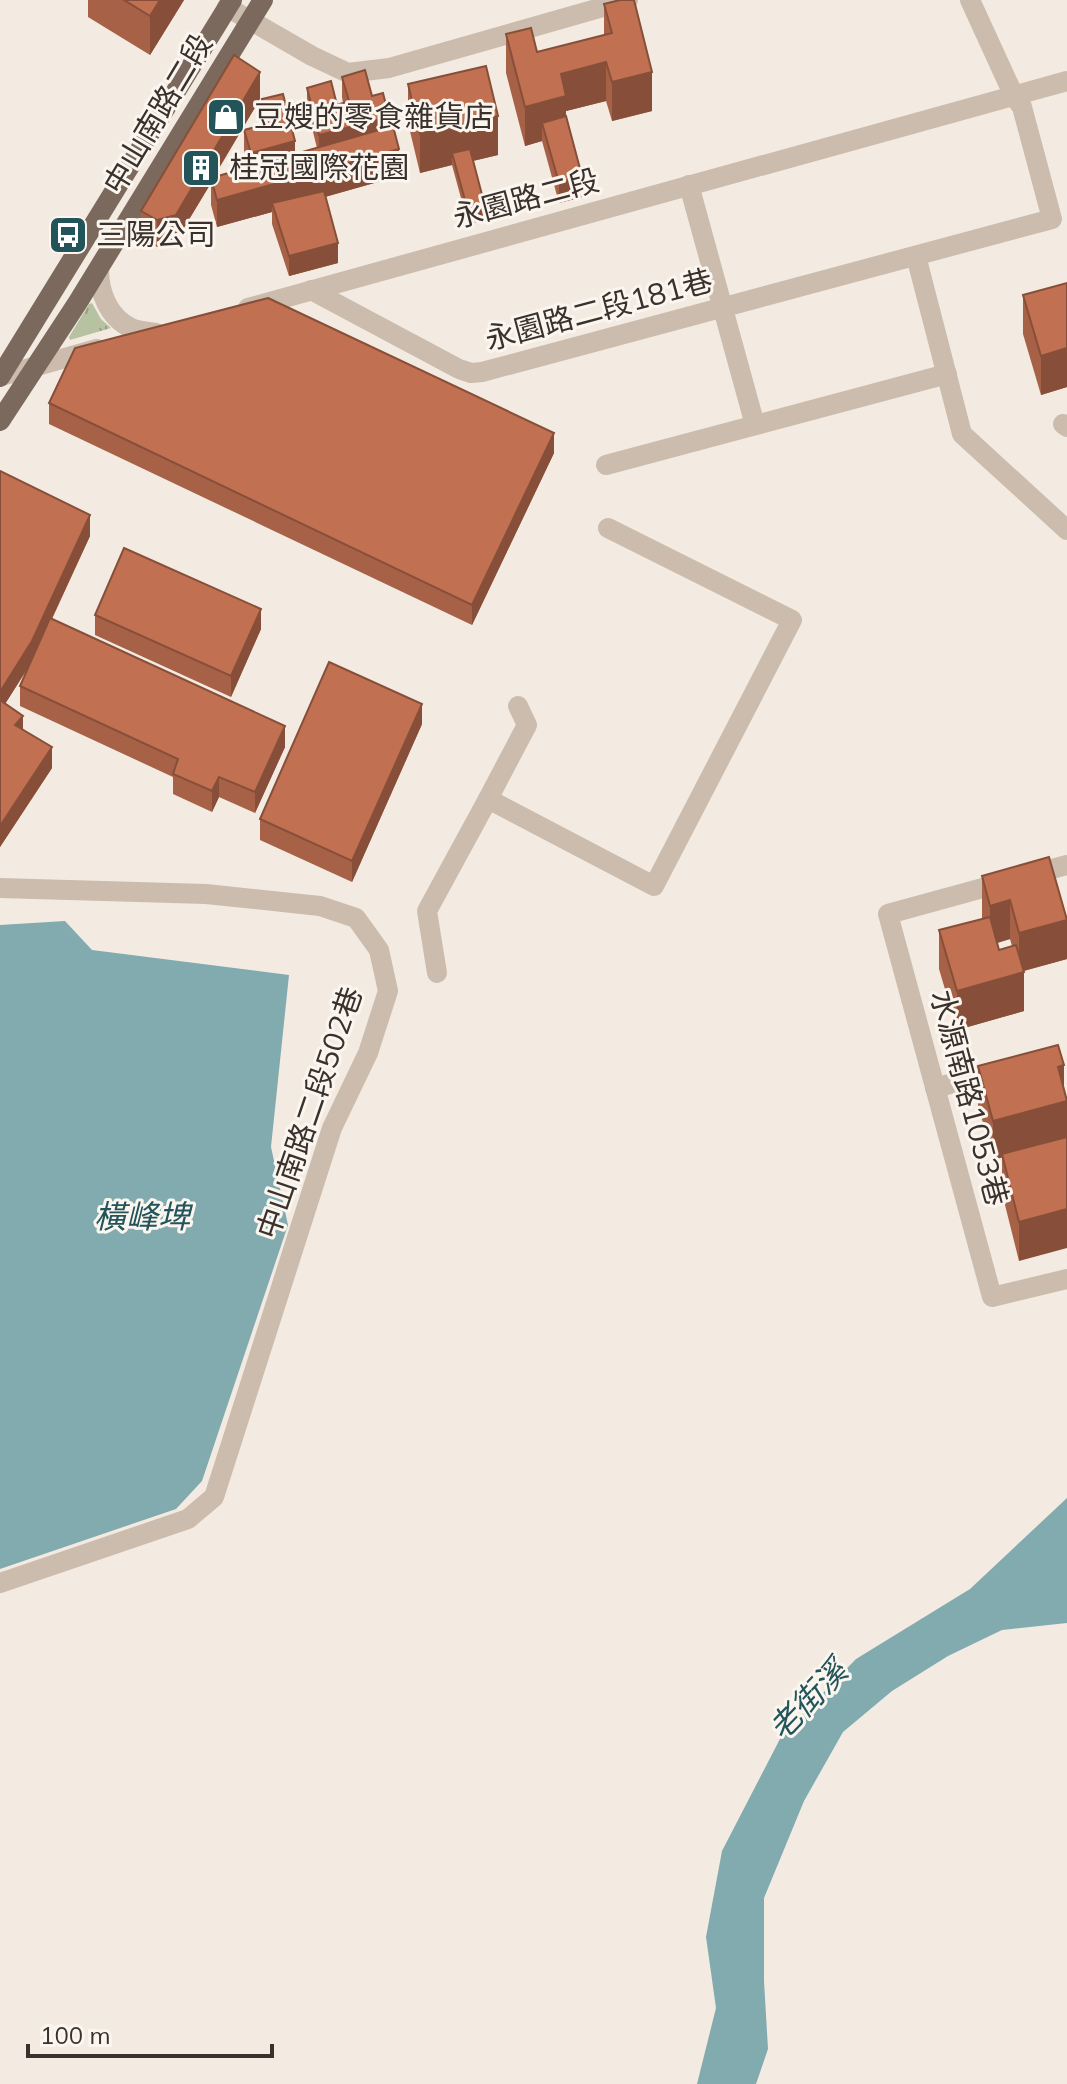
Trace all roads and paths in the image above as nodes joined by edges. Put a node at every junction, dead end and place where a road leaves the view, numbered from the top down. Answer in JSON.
{"nodes":[{"id":1,"x":263,"y":0,"type":"edge"},
{"id":2,"x":970,"y":0,"type":"edge"},
{"id":3,"x":622,"y":1,"type":"edge"},
{"id":4,"x":229,"y":4,"type":"edge"},
{"id":5,"x":251,"y":20,"type":"junction"},
{"id":6,"x":1067,"y":81,"type":"edge"},
{"id":7,"x":1014,"y":96,"type":"junction"},
{"id":8,"x":689,"y":185,"type":"junction"},
{"id":9,"x":916,"y":256,"type":"junction"},
{"id":10,"x":99,"y":269,"type":"junction"},
{"id":11,"x":311,"y":290,"type":"junction"},
{"id":12,"x":723,"y":308,"type":"junction"},
{"id":13,"x":228,"y":313,"type":"edge"},
{"id":14,"x":37,"y":366,"type":"junction"},
{"id":15,"x":947,"y":374,"type":"junction"},
{"id":16,"x":0,"y":377,"type":"edge"},
{"id":17,"x":0,"y":421,"type":"edge"},
{"id":18,"x":755,"y":425,"type":"junction"},
{"id":19,"x":606,"y":465,"type":"dead end"},
{"id":20,"x":608,"y":528,"type":"dead end"},
{"id":21,"x":1067,"y":530,"type":"edge"},
{"id":22,"x":518,"y":706,"type":"dead end"},
{"id":23,"x":488,"y":799,"type":"junction"},
{"id":24,"x":1067,"y":865,"type":"edge"},
{"id":25,"x":0,"y":888,"type":"edge"},
{"id":26,"x":437,"y":973,"type":"dead end"},
{"id":27,"x":1023,"y":1064,"type":"edge"},
{"id":28,"x":935,"y":1088,"type":"junction"},
{"id":29,"x":1067,"y":1279,"type":"edge"},
{"id":30,"x":0,"y":1583,"type":"edge"}],
"edges":[{"from":1,"to":5,"type":"main road","name":"中山南路二段"},
{"from":2,"to":7,"type":"street"},
{"from":3,"to":5,"type":"street"},
{"from":4,"to":5,"type":"street"},
{"from":4,"to":16,"type":"main road","name":"中山南路二段"},
{"from":5,"to":10,"type":"main road","name":"中山南路二段"},
{"from":6,"to":7,"type":"street","name":"永園路二段"},
{"from":7,"to":8,"type":"street","name":"永園路二段"},
{"from":7,"to":9,"type":"street","name":"永園路二段181巷"},
{"from":8,"to":11,"type":"street","name":"永園路二段"},
{"from":8,"to":12,"type":"street"},
{"from":9,"to":12,"type":"street","name":"永園路二段181巷"},
{"from":9,"to":15,"type":"street"},
{"from":10,"to":14,"type":"main road","name":"中山南路二段"},
{"from":10,"to":14,"type":"street"},
{"from":11,"to":12,"type":"street","name":"永園路二段181巷"},
{"from":11,"to":13,"type":"street","name":"永園路二段"},
{"from":12,"to":18,"type":"street"},
{"from":14,"to":16,"type":"street"},
{"from":14,"to":17,"type":"main road","name":"中山南路二段"},
{"from":15,"to":18,"type":"street"},
{"from":15,"to":21,"type":"street"},
{"from":18,"to":19,"type":"street"},
{"from":20,"to":23,"type":"street"},
{"from":22,"to":23,"type":"street"},
{"from":23,"to":26,"type":"street"},
{"from":24,"to":28,"type":"street","name":"水源南路1053巷"},
{"from":25,"to":30,"type":"street","name":"中山南路二段502巷"},
{"from":27,"to":28,"type":"street"},
{"from":28,"to":29,"type":"street","name":"水源南路1053巷"}]}
